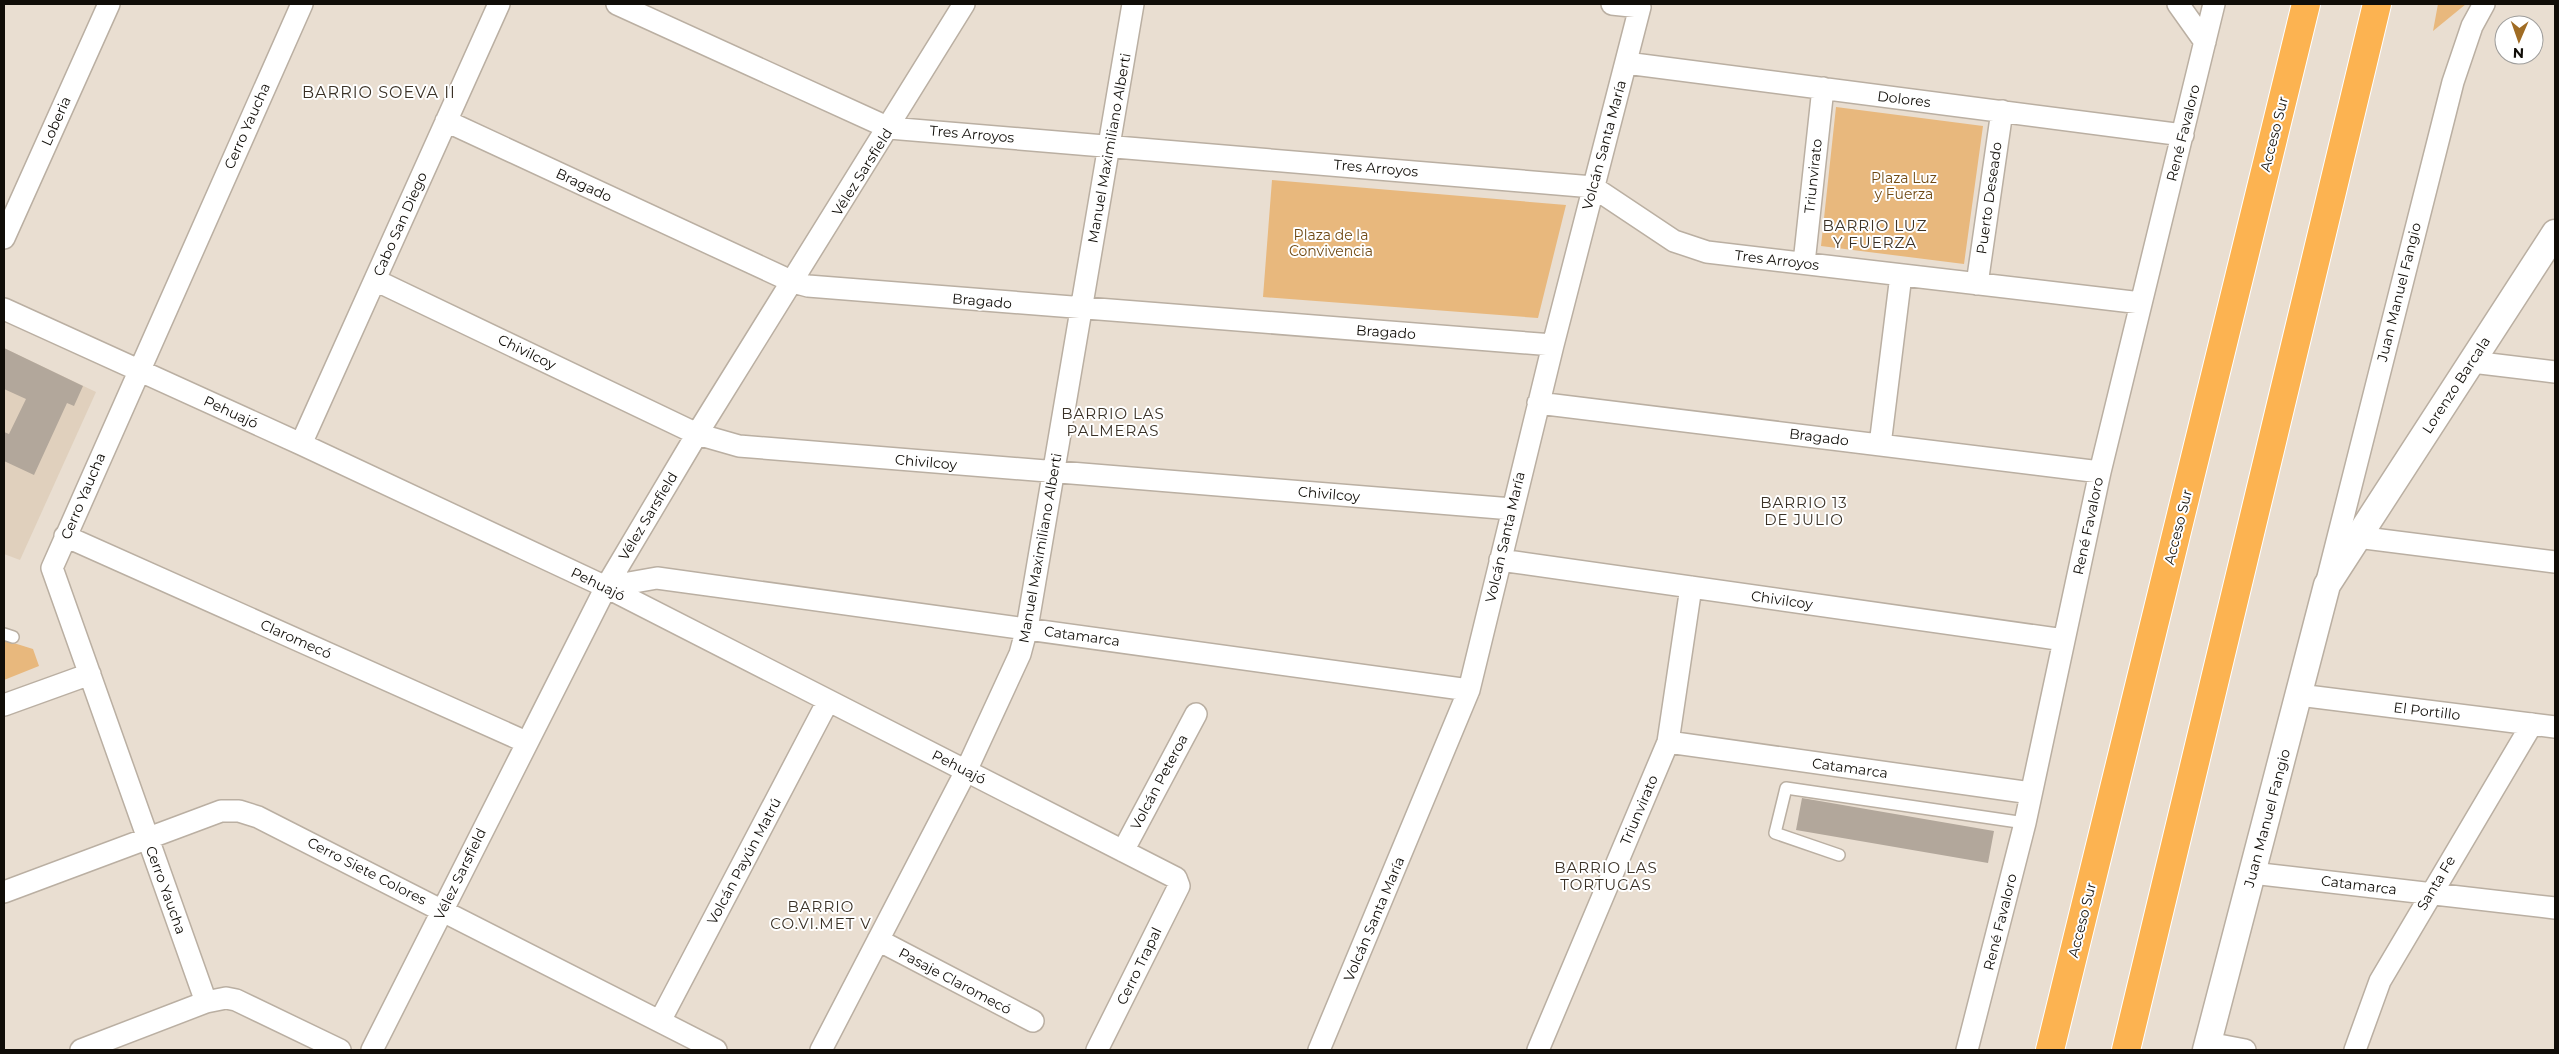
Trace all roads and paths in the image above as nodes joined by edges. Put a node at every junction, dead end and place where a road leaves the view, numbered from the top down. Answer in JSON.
{"nodes":[{"id":1,"x":109,"y":4,"type":"edge"},
{"id":2,"x":302,"y":4,"type":"edge"},
{"id":3,"x":499,"y":4,"type":"edge"},
{"id":4,"x":617,"y":4,"type":"edge"},
{"id":5,"x":964,"y":4,"type":"edge"},
{"id":6,"x":1133,"y":4,"type":"edge"},
{"id":7,"x":1612,"y":4,"type":"edge"},
{"id":8,"x":2178,"y":4,"type":"edge"},
{"id":9,"x":2214,"y":4,"type":"edge"},
{"id":10,"x":2306,"y":4,"type":"edge"},
{"id":11,"x":2377,"y":4,"type":"edge"},
{"id":12,"x":2484,"y":4,"type":"edge"},
{"id":13,"x":2205,"y":42,"type":"junction"},
{"id":14,"x":1626,"y":63,"type":"junction"},
{"id":15,"x":1823,"y":88,"type":"junction"},
{"id":16,"x":2002,"y":111,"type":"junction"},
{"id":17,"x":446,"y":121,"type":"junction"},
{"id":18,"x":888,"y":128,"type":"junction"},
{"id":19,"x":2183,"y":135,"type":"junction"},
{"id":20,"x":1109,"y":145,"type":"junction"},
{"id":21,"x":1593,"y":187,"type":"junction"},
{"id":22,"x":2555,"y":233,"type":"edge"},
{"id":23,"x":4,"y":238,"type":"edge"},
{"id":24,"x":1804,"y":263,"type":"junction"},
{"id":25,"x":1901,"y":275,"type":"junction"},
{"id":26,"x":375,"y":280,"type":"junction"},
{"id":27,"x":793,"y":282,"type":"junction"},
{"id":28,"x":1977,"y":284,"type":"junction"},
{"id":29,"x":2142,"y":303,"type":"junction"},
{"id":30,"x":4,"y":309,"type":"edge"},
{"id":31,"x":1082,"y":309,"type":"junction"},
{"id":32,"x":1552,"y":345,"type":"junction"},
{"id":33,"x":2472,"y":362,"type":"junction"},
{"id":34,"x":138,"y":370,"type":"junction"},
{"id":35,"x":2555,"y":372,"type":"edge"},
{"id":36,"x":1538,"y":403,"type":"junction"},
{"id":37,"x":697,"y":434,"type":"junction"},
{"id":38,"x":301,"y":444,"type":"junction"},
{"id":39,"x":1880,"y":445,"type":"junction"},
{"id":40,"x":2100,"y":472,"type":"junction"},
{"id":41,"x":1053,"y":473,"type":"junction"},
{"id":42,"x":1512,"y":509,"type":"junction"},
{"id":43,"x":65,"y":536,"type":"junction"},
{"id":44,"x":2357,"y":537,"type":"junction"},
{"id":45,"x":1500,"y":560,"type":"junction"},
{"id":46,"x":2555,"y":562,"type":"edge"},
{"id":47,"x":2327,"y":585,"type":"junction"},
{"id":48,"x":606,"y":587,"type":"junction"},
{"id":49,"x":1691,"y":587,"type":"junction"},
{"id":50,"x":1027,"y":628,"type":"junction"},
{"id":51,"x":2064,"y":640,"type":"junction"},
{"id":52,"x":90,"y":674,"type":"junction"},
{"id":53,"x":1469,"y":690,"type":"junction"},
{"id":54,"x":2299,"y":695,"type":"junction"},
{"id":55,"x":828,"y":700,"type":"junction"},
{"id":56,"x":4,"y":705,"type":"edge"},
{"id":57,"x":1196,"y":714,"type":"dead end"},
{"id":58,"x":2532,"y":724,"type":"junction"},
{"id":59,"x":2555,"y":727,"type":"edge"},
{"id":60,"x":526,"y":742,"type":"junction"},
{"id":61,"x":1668,"y":742,"type":"junction"},
{"id":62,"x":966,"y":771,"type":"junction"},
{"id":63,"x":2031,"y":793,"type":"junction"},
{"id":64,"x":2024,"y":823,"type":"junction"},
{"id":65,"x":148,"y":839,"type":"junction"},
{"id":66,"x":1122,"y":851,"type":"junction"},
{"id":67,"x":1839,"y":855,"type":"dead end"},
{"id":68,"x":2252,"y":873,"type":"junction"},
{"id":69,"x":1179,"y":882,"type":"joint"},
{"id":70,"x":4,"y":892,"type":"edge"},
{"id":71,"x":2430,"y":893,"type":"junction"},
{"id":72,"x":2555,"y":908,"type":"edge"},
{"id":73,"x":443,"y":909,"type":"junction"},
{"id":74,"x":2080,"y":926,"type":"junction"},
{"id":75,"x":878,"y":940,"type":"junction"},
{"id":76,"x":206,"y":1002,"type":"junction"},
{"id":77,"x":1033,"y":1021,"type":"dead end"},
{"id":78,"x":660,"y":1022,"type":"junction"},
{"id":79,"x":2207,"y":1047,"type":"edge"},
{"id":80,"x":81,"y":1050,"type":"edge"},
{"id":81,"x":340,"y":1050,"type":"edge"},
{"id":82,"x":372,"y":1050,"type":"edge"},
{"id":83,"x":716,"y":1050,"type":"edge"},
{"id":84,"x":821,"y":1050,"type":"edge"},
{"id":85,"x":1097,"y":1050,"type":"edge"},
{"id":86,"x":1319,"y":1050,"type":"edge"},
{"id":87,"x":1538,"y":1050,"type":"edge"},
{"id":88,"x":1967,"y":1050,"type":"edge"},
{"id":89,"x":2040,"y":1050,"type":"edge"},
{"id":90,"x":2050,"y":1050,"type":"edge"},
{"id":91,"x":2126,"y":1050,"type":"edge"},
{"id":92,"x":2245,"y":1050,"type":"edge"},
{"id":93,"x":2355,"y":1050,"type":"edge"}],
"edges":[{"from":1,"to":23,"type":"street","name":"Loberia"},
{"from":2,"to":34,"type":"street","name":"Cerro Yaucha"},
{"from":3,"to":17,"type":"street","name":"Cabo San Diego"},
{"from":4,"to":18,"type":"street","name":"Tres Arroyos"},
{"from":5,"to":18,"type":"street","name":"Vélez Sarsfield"},
{"from":6,"to":20,"type":"street","name":"Manuel Maximiliano Alberti"},
{"from":7,"to":14,"type":"street","name":"Volcán Santa María"},
{"from":8,"to":13,"type":"street"},
{"from":9,"to":13,"type":"street","name":"René Favaloro"},
{"from":10,"to":74,"type":"highway","name":"Acceso Sur"},
{"from":11,"to":91,"type":"highway"},
{"from":12,"to":47,"type":"street","name":"Juan Manuel Fangio"},
{"from":13,"to":19,"type":"street","name":"René Favaloro"},
{"from":14,"to":15,"type":"street","name":"Dolores"},
{"from":14,"to":21,"type":"street","name":"Volcán Santa María"},
{"from":15,"to":16,"type":"street","name":"Dolores"},
{"from":15,"to":24,"type":"street","name":"Triunvirato"},
{"from":16,"to":19,"type":"street","name":"Dolores"},
{"from":16,"to":28,"type":"street","name":"Puerto Deseado"},
{"from":17,"to":26,"type":"street","name":"Cabo San Diego"},
{"from":17,"to":27,"type":"street","name":"Bragado"},
{"from":18,"to":20,"type":"street","name":"Tres Arroyos"},
{"from":18,"to":27,"type":"street","name":"Vélez Sarsfield"},
{"from":19,"to":29,"type":"street","name":"René Favaloro"},
{"from":20,"to":21,"type":"street","name":"Tres Arroyos"},
{"from":20,"to":31,"type":"street","name":"Manuel Maximiliano Alberti"},
{"from":21,"to":24,"type":"street","name":"Tres Arroyos"},
{"from":21,"to":32,"type":"street","name":"Volcán Santa María"},
{"from":22,"to":33,"type":"street","name":"Lorenzo Barcala"},
{"from":24,"to":25,"type":"street","name":"Tres Arroyos"},
{"from":25,"to":28,"type":"street","name":"Tres Arroyos"},
{"from":25,"to":39,"type":"street"},
{"from":26,"to":37,"type":"street","name":"Chivilcoy"},
{"from":26,"to":38,"type":"street","name":"Cabo San Diego"},
{"from":27,"to":31,"type":"street","name":"Bragado"},
{"from":27,"to":37,"type":"street","name":"Vélez Sarsfield"},
{"from":28,"to":29,"type":"street","name":"Tres Arroyos"},
{"from":29,"to":40,"type":"street","name":"René Favaloro"},
{"from":30,"to":34,"type":"street","name":"Pehuajó"},
{"from":31,"to":32,"type":"street","name":"Bragado"},
{"from":31,"to":41,"type":"street","name":"Manuel Maximiliano Alberti"},
{"from":32,"to":36,"type":"street","name":"Volcán Santa María"},
{"from":33,"to":35,"type":"street"},
{"from":33,"to":44,"type":"street","name":"Lorenzo Barcala"},
{"from":34,"to":38,"type":"street","name":"Pehuajó"},
{"from":34,"to":43,"type":"street","name":"Cerro Yaucha"},
{"from":36,"to":39,"type":"street","name":"Bragado"},
{"from":36,"to":42,"type":"street","name":"Volcán Santa María"},
{"from":37,"to":41,"type":"street","name":"Chivilcoy"},
{"from":37,"to":48,"type":"street","name":"Vélez Sarsfield"},
{"from":38,"to":48,"type":"street","name":"Pehuajó"},
{"from":39,"to":40,"type":"street","name":"Bragado"},
{"from":40,"to":51,"type":"street","name":"René Favaloro"},
{"from":41,"to":42,"type":"street","name":"Chivilcoy"},
{"from":41,"to":50,"type":"street","name":"Manuel Maximiliano Alberti"},
{"from":42,"to":45,"type":"street","name":"Volcán Santa María"},
{"from":43,"to":52,"type":"street","name":"Cerro Yaucha"},
{"from":43,"to":60,"type":"street","name":"Claromecó"},
{"from":44,"to":46,"type":"street"},
{"from":44,"to":47,"type":"street","name":"Juan Manuel Fangio"},
{"from":45,"to":49,"type":"street","name":"Chivilcoy"},
{"from":45,"to":53,"type":"street","name":"Volcán Santa María"},
{"from":47,"to":54,"type":"street","name":"Juan Manuel Fangio"},
{"from":48,"to":50,"type":"street","name":"Catamarca"},
{"from":48,"to":55,"type":"street","name":"Pehuajó"},
{"from":48,"to":60,"type":"street","name":"Vélez Sarsfield"},
{"from":49,"to":51,"type":"street","name":"Chivilcoy"},
{"from":49,"to":61,"type":"street","name":"Triunvirato"},
{"from":50,"to":53,"type":"street","name":"Catamarca"},
{"from":50,"to":62,"type":"street","name":"Manuel Maximiliano Alberti"},
{"from":51,"to":63,"type":"street","name":"René Favaloro"},
{"from":52,"to":56,"type":"street"},
{"from":52,"to":65,"type":"street","name":"Cerro Yaucha"},
{"from":53,"to":86,"type":"street","name":"Volcán Santa María"},
{"from":54,"to":58,"type":"street","name":"El Portillo"},
{"from":54,"to":68,"type":"street","name":"Juan Manuel Fangio"},
{"from":55,"to":62,"type":"street","name":"Pehuajó"},
{"from":55,"to":78,"type":"street","name":"Volcán Payún Matrú"},
{"from":57,"to":66,"type":"street","name":"Volcán Peteroa"},
{"from":58,"to":59,"type":"street","name":"El Portillo"},
{"from":58,"to":71,"type":"street","name":"Santa Fe"},
{"from":60,"to":73,"type":"street","name":"Vélez Sarsfield"},
{"from":61,"to":63,"type":"street","name":"Catamarca"},
{"from":61,"to":87,"type":"street","name":"Triunvirato"},
{"from":62,"to":66,"type":"street","name":"Pehuajó"},
{"from":62,"to":75,"type":"street","name":"Manuel Maximiliano Alberti"},
{"from":63,"to":64,"type":"street","name":"René Favaloro"},
{"from":64,"to":67,"type":"lane"},
{"from":64,"to":88,"type":"street","name":"René Favaloro"},
{"from":65,"to":70,"type":"street","name":"Cerro Siete Colores"},
{"from":65,"to":73,"type":"street","name":"Cerro Siete Colores"},
{"from":65,"to":76,"type":"street","name":"Cerro Yaucha"},
{"from":66,"to":69,"type":"street","name":"Pehuajó"},
{"from":68,"to":71,"type":"street","name":"Catamarca"},
{"from":68,"to":79,"type":"street","name":"Juan Manuel Fangio"},
{"from":69,"to":85,"type":"street","name":"Cerro Trapal"},
{"from":71,"to":72,"type":"street","name":"Catamarca"},
{"from":71,"to":93,"type":"street","name":"Santa Fe"},
{"from":73,"to":78,"type":"street","name":"Cerro Siete Colores"},
{"from":73,"to":82,"type":"street","name":"Vélez Sarsfield"},
{"from":74,"to":89,"type":"highway"},
{"from":74,"to":90,"type":"highway","name":"Acceso Sur"},
{"from":75,"to":77,"type":"street","name":"Pasaje Claromecó"},
{"from":75,"to":84,"type":"street","name":"Manuel Maximiliano Alberti"},
{"from":76,"to":80,"type":"street"},
{"from":76,"to":81,"type":"street"},
{"from":78,"to":83,"type":"street","name":"Cerro Siete Colores"},
{"from":79,"to":92,"type":"street"}]}
